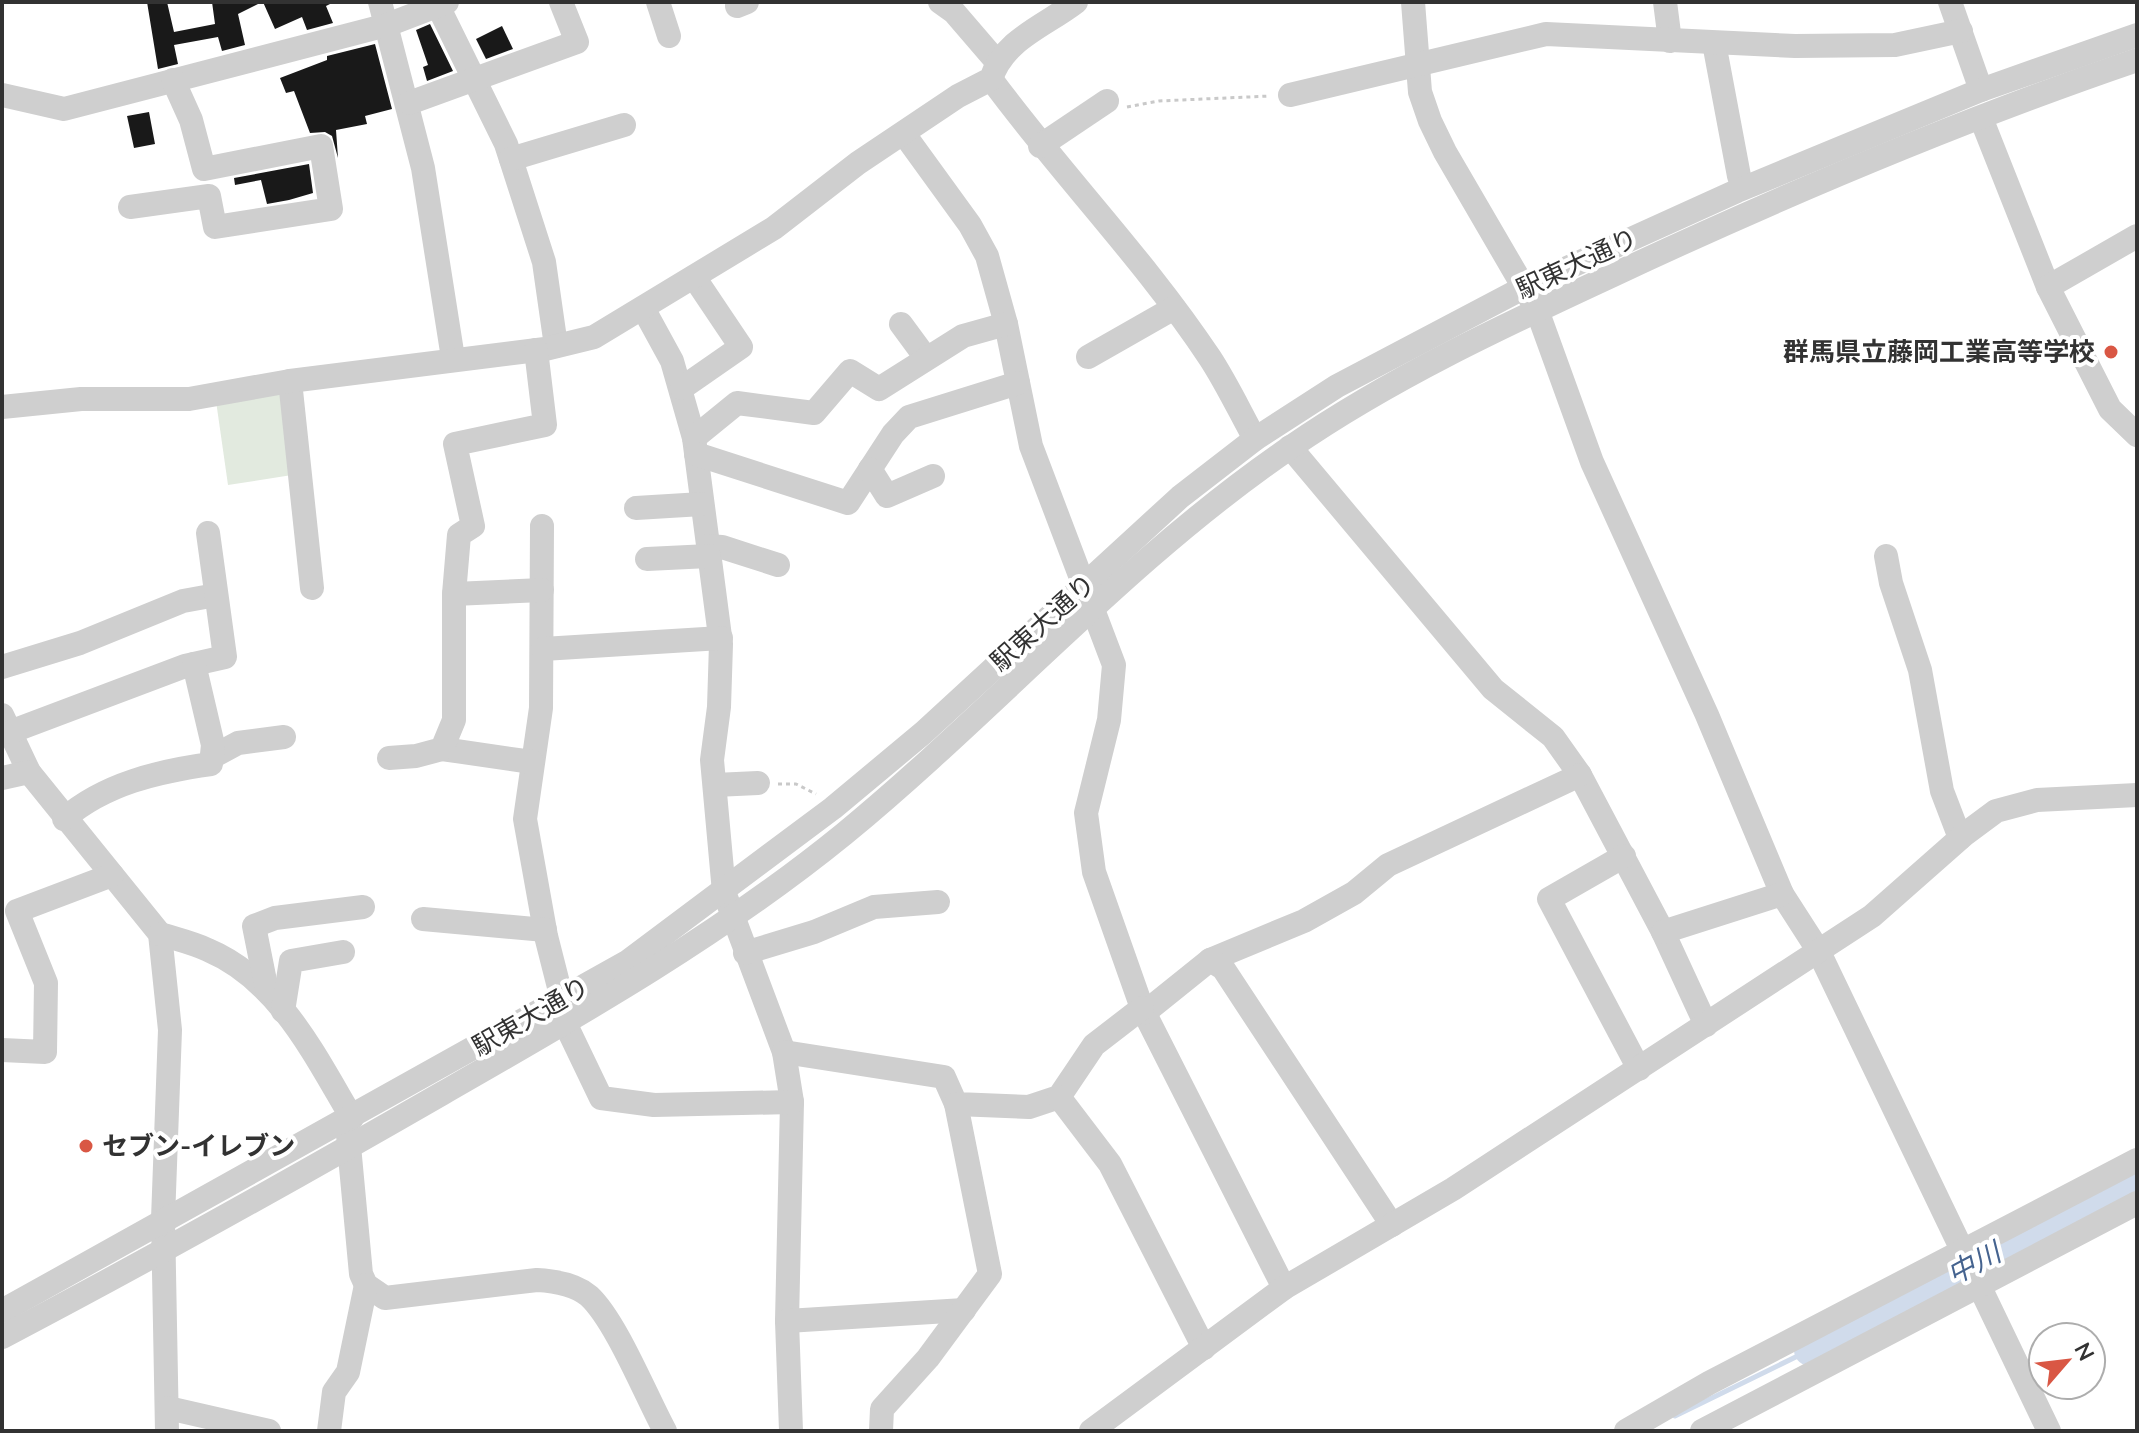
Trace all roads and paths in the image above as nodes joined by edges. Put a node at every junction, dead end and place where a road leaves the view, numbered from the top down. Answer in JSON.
{"nodes":[{"id":1,"x":561,"y":2,"type":"edge"},
{"id":2,"x":658,"y":2,"type":"edge"},
{"id":3,"x":940,"y":2,"type":"edge"},
{"id":4,"x":1076,"y":2,"type":"edge"},
{"id":5,"x":1413,"y":2,"type":"edge"},
{"id":6,"x":1665,"y":2,"type":"edge"},
{"id":7,"x":1950,"y":2,"type":"edge"},
{"id":8,"x":440,"y":3,"type":"edge"},
{"id":9,"x":384,"y":13,"type":"edge"},
{"id":10,"x":1961,"y":31,"type":"junction"},
{"id":11,"x":2137,"y":35,"type":"edge"},
{"id":12,"x":669,"y":36,"type":"dead end"},
{"id":13,"x":1670,"y":41,"type":"junction"},
{"id":14,"x":1714,"y":43,"type":"junction"},
{"id":15,"x":2137,"y":60,"type":"edge"},
{"id":16,"x":1418,"y":66,"type":"junction"},
{"id":17,"x":994,"y":71,"type":"junction"},
{"id":18,"x":173,"y":80,"type":"junction"},
{"id":19,"x":475,"y":81,"type":"junction"},
{"id":20,"x":1981,"y":90,"type":"junction"},
{"id":21,"x":2,"y":95,"type":"edge"},
{"id":22,"x":1290,"y":95,"type":"joint"},
{"id":23,"x":1107,"y":101,"type":"joint"},
{"id":24,"x":409,"y":103,"type":"junction"},
{"id":25,"x":1981,"y":118,"type":"junction"},
{"id":26,"x":624,"y":125,"type":"dead end"},
{"id":27,"x":904,"y":134,"type":"junction"},
{"id":28,"x":1040,"y":146,"type":"junction"},
{"id":29,"x":511,"y":159,"type":"junction"},
{"id":30,"x":204,"y":169,"type":"junction"},
{"id":31,"x":1739,"y":176,"type":"dead end"},
{"id":32,"x":209,"y":196,"type":"junction"},
{"id":33,"x":130,"y":207,"type":"dead end"},
{"id":34,"x":2137,"y":236,"type":"edge"},
{"id":35,"x":694,"y":277,"type":"junction"},
{"id":36,"x":2048,"y":287,"type":"junction"},
{"id":37,"x":1523,"y":288,"type":"junction"},
{"id":38,"x":643,"y":308,"type":"junction"},
{"id":39,"x":1174,"y":308,"type":"junction"},
{"id":40,"x":1537,"y":310,"type":"junction"},
{"id":41,"x":901,"y":324,"type":"dead end"},
{"id":42,"x":1006,"y":324,"type":"junction"},
{"id":43,"x":546,"y":348,"type":"junction"},
{"id":44,"x":1088,"y":357,"type":"dead end"},
{"id":45,"x":453,"y":358,"type":"junction"},
{"id":46,"x":926,"y":358,"type":"junction"},
{"id":47,"x":290,"y":381,"type":"junction"},
{"id":48,"x":1018,"y":383,"type":"junction"},
{"id":49,"x":682,"y":388,"type":"junction"},
{"id":50,"x":2,"y":398,"type":"edge"},
{"id":51,"x":2,"y":407,"type":"edge"},
{"id":52,"x":2137,"y":435,"type":"edge"},
{"id":53,"x":1255,"y":439,"type":"junction"},
{"id":54,"x":695,"y":446,"type":"junction"},
{"id":55,"x":1290,"y":447,"type":"junction"},
{"id":56,"x":870,"y":469,"type":"junction"},
{"id":57,"x":933,"y":476,"type":"dead end"},
{"id":58,"x":702,"y":504,"type":"junction"},
{"id":59,"x":636,"y":508,"type":"dead end"},
{"id":60,"x":542,"y":526,"type":"dead end"},
{"id":61,"x":208,"y":533,"type":"dead end"},
{"id":62,"x":709,"y":551,"type":"junction"},
{"id":63,"x":1886,"y":556,"type":"dead end"},
{"id":64,"x":647,"y":559,"type":"dead end"},
{"id":65,"x":778,"y":565,"type":"dead end"},
{"id":66,"x":312,"y":588,"type":"dead end"},
{"id":67,"x":542,"y":590,"type":"junction"},
{"id":68,"x":454,"y":594,"type":"junction"},
{"id":69,"x":216,"y":595,"type":"junction"},
{"id":70,"x":1089,"y":597,"type":"junction"},
{"id":71,"x":721,"y":638,"type":"junction"},
{"id":72,"x":543,"y":649,"type":"junction"},
{"id":73,"x":194,"y":664,"type":"junction"},
{"id":74,"x":2,"y":667,"type":"edge"},
{"id":75,"x":6,"y":723,"type":"edge"},
{"id":76,"x":284,"y":737,"type":"dead end"},
{"id":77,"x":442,"y":749,"type":"junction"},
{"id":78,"x":212,"y":757,"type":"junction"},
{"id":79,"x":389,"y":758,"type":"dead end"},
{"id":80,"x":532,"y":762,"type":"junction"},
{"id":81,"x":29,"y":772,"type":"junction"},
{"id":82,"x":1580,"y":775,"type":"junction"},
{"id":83,"x":2,"y":778,"type":"edge"},
{"id":84,"x":758,"y":783,"type":"joint"},
{"id":85,"x":715,"y":785,"type":"junction"},
{"id":86,"x":2137,"y":795,"type":"edge"},
{"id":87,"x":833,"y":808,"type":"junction"},
{"id":88,"x":64,"y":819,"type":"junction"},
{"id":89,"x":1960,"y":838,"type":"junction"},
{"id":90,"x":1624,"y":856,"type":"junction"},
{"id":91,"x":112,"y":875,"type":"junction"},
{"id":92,"x":724,"y":892,"type":"junction"},
{"id":93,"x":1782,"y":894,"type":"junction"},
{"id":94,"x":938,"y":902,"type":"dead end"},
{"id":95,"x":363,"y":907,"type":"dead end"},
{"id":96,"x":733,"y":916,"type":"junction"},
{"id":97,"x":423,"y":919,"type":"dead end"},
{"id":98,"x":545,"y":930,"type":"junction"},
{"id":99,"x":1663,"y":932,"type":"junction"},
{"id":100,"x":160,"y":934,"type":"junction"},
{"id":101,"x":1818,"y":950,"type":"junction"},
{"id":102,"x":343,"y":952,"type":"dead end"},
{"id":103,"x":745,"y":953,"type":"junction"},
{"id":104,"x":1210,"y":960,"type":"junction"},
{"id":105,"x":267,"y":991,"type":"junction"},
{"id":106,"x":1143,"y":1010,"type":"junction"},
{"id":107,"x":283,"y":1011,"type":"junction"},
{"id":108,"x":564,"y":1011,"type":"junction"},
{"id":109,"x":1706,"y":1025,"type":"junction"},
{"id":110,"x":2,"y":1050,"type":"edge"},
{"id":111,"x":784,"y":1052,"type":"junction"},
{"id":112,"x":1639,"y":1069,"type":"junction"},
{"id":113,"x":1059,"y":1097,"type":"junction"},
{"id":114,"x":792,"y":1102,"type":"junction"},
{"id":115,"x":956,"y":1104,"type":"junction"},
{"id":116,"x":350,"y":1119,"type":"junction"},
{"id":117,"x":349,"y":1147,"type":"junction"},
{"id":118,"x":2137,"y":1160,"type":"edge"},
{"id":119,"x":2137,"y":1203,"type":"edge"},
{"id":120,"x":163,"y":1219,"type":"junction"},
{"id":121,"x":1392,"y":1225,"type":"junction"},
{"id":122,"x":1961,"y":1250,"type":"junction"},
{"id":123,"x":163,"y":1253,"type":"junction"},
{"id":124,"x":366,"y":1285,"type":"junction"},
{"id":125,"x":1979,"y":1285,"type":"junction"},
{"id":126,"x":1284,"y":1288,"type":"junction"},
{"id":127,"x":964,"y":1310,"type":"junction"},
{"id":128,"x":2,"y":1311,"type":"edge"},
{"id":129,"x":787,"y":1321,"type":"junction"},
{"id":130,"x":2,"y":1337,"type":"edge"},
{"id":131,"x":1204,"y":1348,"type":"junction"},
{"id":132,"x":168,"y":1419,"type":"edge"},
{"id":133,"x":269,"y":1431,"type":"edge"},
{"id":134,"x":329,"y":1431,"type":"edge"},
{"id":135,"x":665,"y":1431,"type":"edge"},
{"id":136,"x":791,"y":1431,"type":"edge"},
{"id":137,"x":881,"y":1431,"type":"edge"},
{"id":138,"x":1091,"y":1431,"type":"edge"},
{"id":139,"x":1626,"y":1431,"type":"edge"},
{"id":140,"x":1702,"y":1431,"type":"edge"},
{"id":141,"x":2049,"y":1431,"type":"edge"}],
"edges":[{"from":1,"to":19,"type":"street"},
{"from":2,"to":12,"type":"street"},
{"from":3,"to":17,"type":"street"},
{"from":4,"to":17,"type":"street"},
{"from":5,"to":16,"type":"street"},
{"from":6,"to":13,"type":"street"},
{"from":7,"to":10,"type":"street"},
{"from":8,"to":9,"type":"street"},
{"from":8,"to":19,"type":"street"},
{"from":9,"to":18,"type":"street"},
{"from":9,"to":24,"type":"street"},
{"from":10,"to":14,"type":"street"},
{"from":10,"to":20,"type":"street"},
{"from":11,"to":20,"type":"street","name":"駅東大通り"},
{"from":13,"to":14,"type":"street"},
{"from":13,"to":16,"type":"street"},
{"from":14,"to":31,"type":"street"},
{"from":15,"to":25,"type":"street","name":"駅東大通り"},
{"from":16,"to":22,"type":"street"},
{"from":16,"to":37,"type":"street"},
{"from":17,"to":27,"type":"street"},
{"from":17,"to":28,"type":"street"},
{"from":18,"to":21,"type":"street"},
{"from":18,"to":30,"type":"street"},
{"from":19,"to":24,"type":"street"},
{"from":19,"to":29,"type":"street"},
{"from":20,"to":37,"type":"street","name":"駅東大通り"},
{"from":22,"to":23,"type":"path"},
{"from":23,"to":28,"type":"street"},
{"from":24,"to":45,"type":"street"},
{"from":25,"to":36,"type":"street"},
{"from":25,"to":40,"type":"street","name":"駅東大通り"},
{"from":26,"to":29,"type":"street"},
{"from":27,"to":35,"type":"street"},
{"from":27,"to":42,"type":"street"},
{"from":28,"to":39,"type":"street"},
{"from":29,"to":43,"type":"street"},
{"from":30,"to":32,"type":"street"},
{"from":30,"to":32,"type":"street"},
{"from":32,"to":33,"type":"street"},
{"from":34,"to":36,"type":"street"},
{"from":35,"to":38,"type":"street"},
{"from":35,"to":49,"type":"street"},
{"from":36,"to":52,"type":"street"},
{"from":37,"to":40,"type":"street"},
{"from":37,"to":53,"type":"street","name":"駅東大通り"},
{"from":38,"to":43,"type":"street"},
{"from":38,"to":49,"type":"street"},
{"from":39,"to":44,"type":"street"},
{"from":39,"to":53,"type":"street"},
{"from":40,"to":55,"type":"street","name":"駅東大通り"},
{"from":40,"to":93,"type":"street"},
{"from":41,"to":46,"type":"street"},
{"from":42,"to":46,"type":"street"},
{"from":42,"to":48,"type":"street"},
{"from":43,"to":45,"type":"street"},
{"from":43,"to":68,"type":"street"},
{"from":45,"to":47,"type":"street"},
{"from":46,"to":54,"type":"street"},
{"from":47,"to":51,"type":"street"},
{"from":47,"to":66,"type":"street"},
{"from":48,"to":56,"type":"street"},
{"from":48,"to":70,"type":"street"},
{"from":49,"to":54,"type":"street"},
{"from":50,"to":51,"type":"street"},
{"from":53,"to":70,"type":"street","name":"駅東大通り"},
{"from":54,"to":56,"type":"street"},
{"from":54,"to":58,"type":"street"},
{"from":55,"to":70,"type":"street","name":"駅東大通り"},
{"from":55,"to":82,"type":"street"},
{"from":56,"to":57,"type":"street"},
{"from":58,"to":59,"type":"street"},
{"from":58,"to":62,"type":"street"},
{"from":60,"to":67,"type":"street"},
{"from":61,"to":69,"type":"street"},
{"from":62,"to":64,"type":"street"},
{"from":62,"to":65,"type":"street"},
{"from":62,"to":71,"type":"street"},
{"from":63,"to":89,"type":"street"},
{"from":67,"to":68,"type":"street"},
{"from":67,"to":72,"type":"street"},
{"from":68,"to":77,"type":"street"},
{"from":69,"to":73,"type":"street"},
{"from":69,"to":74,"type":"street"},
{"from":70,"to":87,"type":"street","name":"駅東大通り"},
{"from":70,"to":96,"type":"street","name":"駅東大通り"},
{"from":70,"to":106,"type":"street"},
{"from":71,"to":72,"type":"street"},
{"from":71,"to":85,"type":"street"},
{"from":72,"to":80,"type":"street"},
{"from":73,"to":75,"type":"street"},
{"from":73,"to":78,"type":"street"},
{"from":75,"to":81,"type":"street"},
{"from":76,"to":78,"type":"street"},
{"from":77,"to":79,"type":"street"},
{"from":77,"to":80,"type":"street"},
{"from":78,"to":88,"type":"street"},
{"from":80,"to":98,"type":"street"},
{"from":81,"to":83,"type":"street"},
{"from":81,"to":88,"type":"street"},
{"from":82,"to":90,"type":"street"},
{"from":82,"to":104,"type":"street"},
{"from":84,"to":85,"type":"street"},
{"from":84,"to":87,"type":"path"},
{"from":85,"to":92,"type":"street"},
{"from":86,"to":89,"type":"street"},
{"from":87,"to":92,"type":"street","name":"駅東大通り"},
{"from":88,"to":91,"type":"street"},
{"from":89,"to":101,"type":"street"},
{"from":90,"to":99,"type":"street"},
{"from":90,"to":112,"type":"street"},
{"from":91,"to":100,"type":"street"},
{"from":91,"to":110,"type":"street"},
{"from":92,"to":96,"type":"street"},
{"from":92,"to":108,"type":"street","name":"駅東大通り"},
{"from":93,"to":99,"type":"street"},
{"from":93,"to":101,"type":"street"},
{"from":94,"to":103,"type":"street"},
{"from":95,"to":105,"type":"street"},
{"from":96,"to":103,"type":"street"},
{"from":96,"to":108,"type":"street","name":"駅東大通り"},
{"from":97,"to":98,"type":"street"},
{"from":98,"to":108,"type":"street"},
{"from":99,"to":109,"type":"street"},
{"from":100,"to":105,"type":"street"},
{"from":100,"to":120,"type":"street"},
{"from":101,"to":109,"type":"street"},
{"from":101,"to":122,"type":"street"},
{"from":102,"to":107,"type":"street"},
{"from":103,"to":111,"type":"street"},
{"from":104,"to":106,"type":"street"},
{"from":104,"to":121,"type":"street"},
{"from":105,"to":107,"type":"street"},
{"from":106,"to":113,"type":"street"},
{"from":106,"to":126,"type":"street"},
{"from":107,"to":116,"type":"street"},
{"from":108,"to":114,"type":"street"},
{"from":108,"to":116,"type":"street","name":"駅東大通り"},
{"from":108,"to":117,"type":"street","name":"駅東大通り"},
{"from":109,"to":112,"type":"street"},
{"from":111,"to":114,"type":"street"},
{"from":111,"to":115,"type":"street"},
{"from":112,"to":121,"type":"street"},
{"from":113,"to":115,"type":"street"},
{"from":113,"to":131,"type":"street"},
{"from":114,"to":129,"type":"street"},
{"from":115,"to":127,"type":"street"},
{"from":116,"to":117,"type":"street"},
{"from":116,"to":120,"type":"street","name":"駅東大通り"},
{"from":117,"to":123,"type":"street","name":"駅東大通り"},
{"from":117,"to":124,"type":"street"},
{"from":118,"to":122,"type":"street"},
{"from":119,"to":125,"type":"street"},
{"from":120,"to":123,"type":"street"},
{"from":120,"to":128,"type":"street","name":"駅東大通り"},
{"from":121,"to":126,"type":"street"},
{"from":122,"to":125,"type":"street"},
{"from":122,"to":139,"type":"street"},
{"from":123,"to":130,"type":"street","name":"駅東大通り"},
{"from":123,"to":132,"type":"street"},
{"from":124,"to":134,"type":"street"},
{"from":124,"to":135,"type":"street"},
{"from":125,"to":140,"type":"street"},
{"from":125,"to":141,"type":"street"},
{"from":126,"to":131,"type":"street"},
{"from":127,"to":129,"type":"street"},
{"from":127,"to":137,"type":"street"},
{"from":129,"to":136,"type":"street"},
{"from":131,"to":138,"type":"street"},
{"from":132,"to":133,"type":"street"}]}
